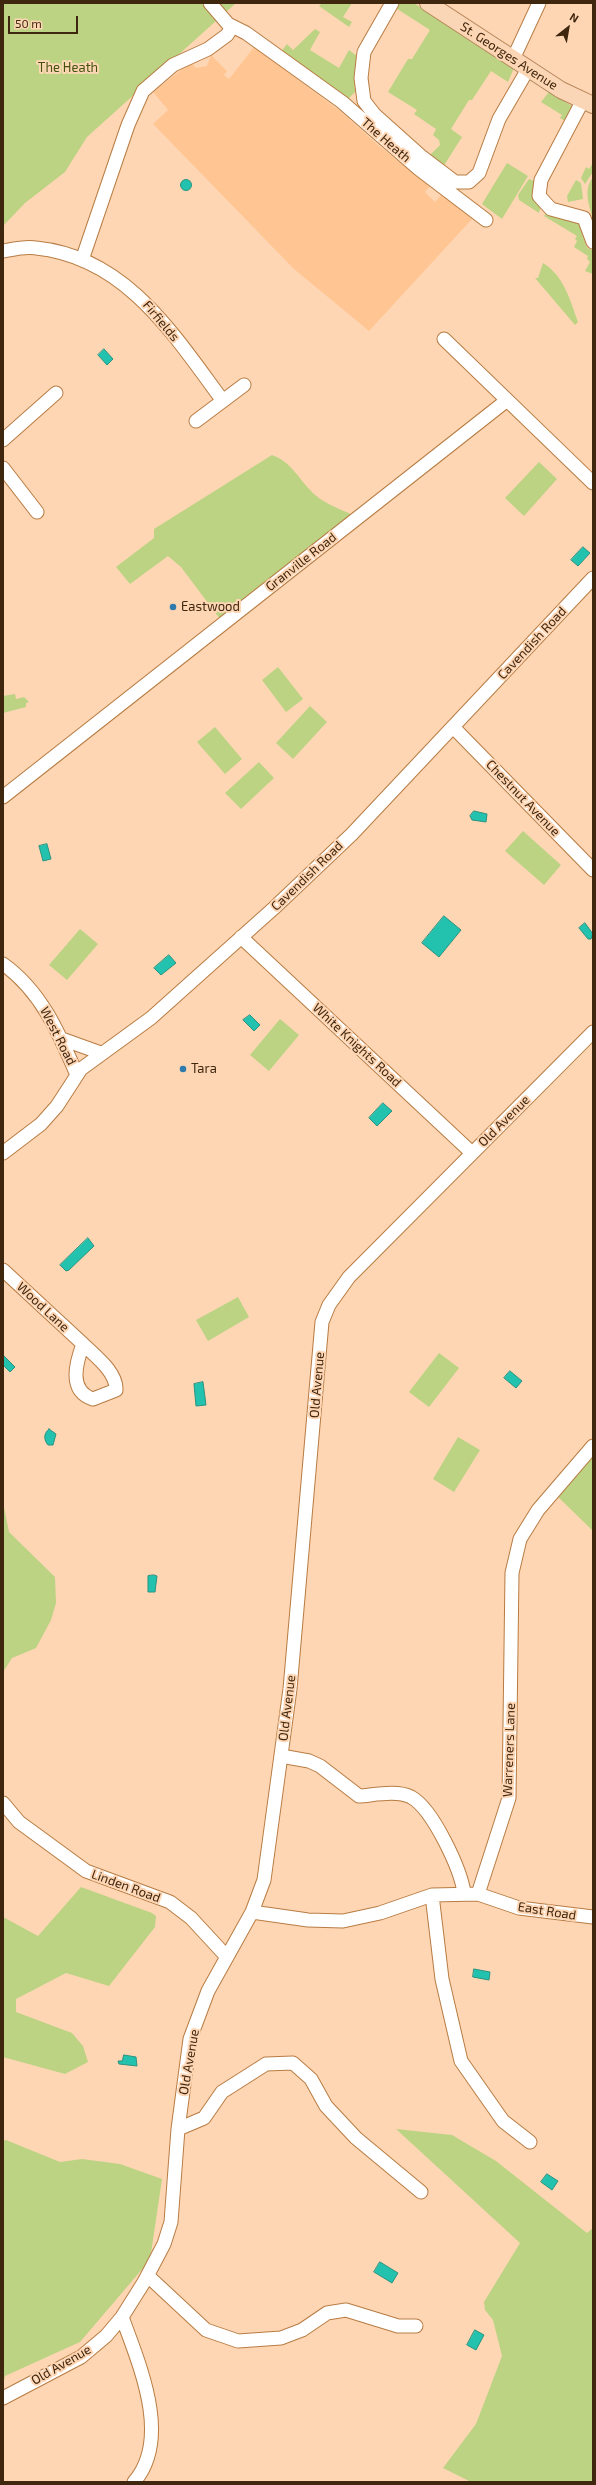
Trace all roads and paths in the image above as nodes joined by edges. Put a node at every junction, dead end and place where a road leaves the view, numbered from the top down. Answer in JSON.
{"nodes":[{"id":1,"x":210,"y":3,"type":"edge"},
{"id":2,"x":392,"y":3,"type":"edge"},
{"id":3,"x":428,"y":3,"type":"edge"},
{"id":4,"x":539,"y":3,"type":"edge"},
{"id":5,"x":232,"y":27,"type":"junction"},
{"id":6,"x":513,"y":59,"type":"junction"},
{"id":7,"x":528,"y":69,"type":"junction"},
{"id":8,"x":588,"y":103,"type":"edge"},
{"id":9,"x":486,"y":220,"type":"dead end"},
{"id":10,"x":593,"y":242,"type":"edge"},
{"id":11,"x":3,"y":250,"type":"edge"},
{"id":12,"x":82,"y":260,"type":"junction"},
{"id":13,"x":444,"y":339,"type":"dead end"},
{"id":14,"x":244,"y":385,"type":"dead end"},
{"id":15,"x":56,"y":392,"type":"dead end"},
{"id":16,"x":223,"y":401,"type":"junction"},
{"id":17,"x":506,"y":401,"type":"junction"},
{"id":18,"x":196,"y":421,"type":"dead end"},
{"id":19,"x":3,"y":440,"type":"edge"},
{"id":20,"x":3,"y":468,"type":"edge"},
{"id":21,"x":593,"y":483,"type":"edge"},
{"id":22,"x":37,"y":512,"type":"dead end"},
{"id":23,"x":593,"y":578,"type":"edge"},
{"id":24,"x":453,"y":727,"type":"junction"},
{"id":25,"x":3,"y":797,"type":"edge"},
{"id":26,"x":593,"y":870,"type":"edge"},
{"id":27,"x":241,"y":937,"type":"junction"},
{"id":28,"x":3,"y":964,"type":"edge"},
{"id":29,"x":593,"y":1032,"type":"edge"},
{"id":30,"x":62,"y":1040,"type":"junction"},
{"id":31,"x":101,"y":1053,"type":"junction"},
{"id":32,"x":77,"y":1075,"type":"junction"},
{"id":33,"x":3,"y":1153,"type":"edge"},
{"id":34,"x":472,"y":1153,"type":"junction"},
{"id":35,"x":3,"y":1270,"type":"edge"},
{"id":36,"x":83,"y":1344,"type":"dead end"},
{"id":37,"x":593,"y":1446,"type":"edge"},
{"id":38,"x":281,"y":1756,"type":"junction"},
{"id":39,"x":3,"y":1803,"type":"edge"},
{"id":40,"x":464,"y":1893,"type":"junction"},
{"id":41,"x":478,"y":1894,"type":"junction"},
{"id":42,"x":432,"y":1895,"type":"junction"},
{"id":43,"x":252,"y":1912,"type":"junction"},
{"id":44,"x":593,"y":1917,"type":"edge"},
{"id":45,"x":227,"y":1957,"type":"junction"},
{"id":46,"x":178,"y":2129,"type":"junction"},
{"id":47,"x":530,"y":2142,"type":"dead end"},
{"id":48,"x":421,"y":2192,"type":"dead end"},
{"id":49,"x":148,"y":2276,"type":"junction"},
{"id":50,"x":122,"y":2317,"type":"junction"},
{"id":51,"x":416,"y":2326,"type":"dead end"},
{"id":52,"x":3,"y":2398,"type":"edge"},
{"id":53,"x":134,"y":2482,"type":"edge"}],
"edges":[{"from":1,"to":5,"type":"street","name":"The Heath"},
{"from":2,"to":7,"type":"street"},
{"from":3,"to":6,"type":"main road","name":"St. Georges Avenue"},
{"from":4,"to":6,"type":"street"},
{"from":5,"to":9,"type":"street","name":"The Heath"},
{"from":5,"to":12,"type":"street"},
{"from":6,"to":7,"type":"main road","name":"St. Georges Avenue"},
{"from":7,"to":8,"type":"main road","name":"St. Georges Avenue"},
{"from":8,"to":10,"type":"street"},
{"from":11,"to":12,"type":"street","name":"Firfields"},
{"from":12,"to":16,"type":"street","name":"Firfields"},
{"from":13,"to":17,"type":"street"},
{"from":14,"to":16,"type":"street"},
{"from":15,"to":19,"type":"street"},
{"from":16,"to":18,"type":"street"},
{"from":17,"to":21,"type":"street"},
{"from":17,"to":25,"type":"street","name":"Granville Road"},
{"from":20,"to":22,"type":"street"},
{"from":23,"to":24,"type":"street","name":"Cavendish Road"},
{"from":24,"to":26,"type":"street","name":"Chestnut Avenue"},
{"from":24,"to":27,"type":"street","name":"Cavendish Road"},
{"from":27,"to":31,"type":"street","name":"Cavendish Road"},
{"from":27,"to":34,"type":"street","name":"White Knights Road"},
{"from":28,"to":30,"type":"street","name":"West Road"},
{"from":29,"to":34,"type":"street","name":"Old Avenue"},
{"from":30,"to":31,"type":"street"},
{"from":30,"to":32,"type":"street","name":"West Road"},
{"from":31,"to":32,"type":"street","name":"Cavendish Road"},
{"from":32,"to":33,"type":"street","name":"Cavendish Road"},
{"from":34,"to":38,"type":"street","name":"Old Avenue"},
{"from":35,"to":36,"type":"street","name":"Wood Lane"},
{"from":37,"to":41,"type":"street","name":"Warreners Lane"},
{"from":38,"to":40,"type":"street"},
{"from":38,"to":43,"type":"street","name":"Old Avenue"},
{"from":39,"to":45,"type":"street","name":"Linden Road"},
{"from":40,"to":41,"type":"street"},
{"from":40,"to":42,"type":"street"},
{"from":41,"to":44,"type":"street","name":"East Road"},
{"from":42,"to":43,"type":"street"},
{"from":42,"to":47,"type":"street"},
{"from":43,"to":45,"type":"street","name":"Old Avenue"},
{"from":45,"to":46,"type":"street","name":"Old Avenue"},
{"from":46,"to":48,"type":"street"},
{"from":46,"to":49,"type":"street","name":"Old Avenue"},
{"from":49,"to":50,"type":"street","name":"Old Avenue"},
{"from":49,"to":51,"type":"street"},
{"from":50,"to":52,"type":"street","name":"Old Avenue"},
{"from":50,"to":53,"type":"street"}]}
